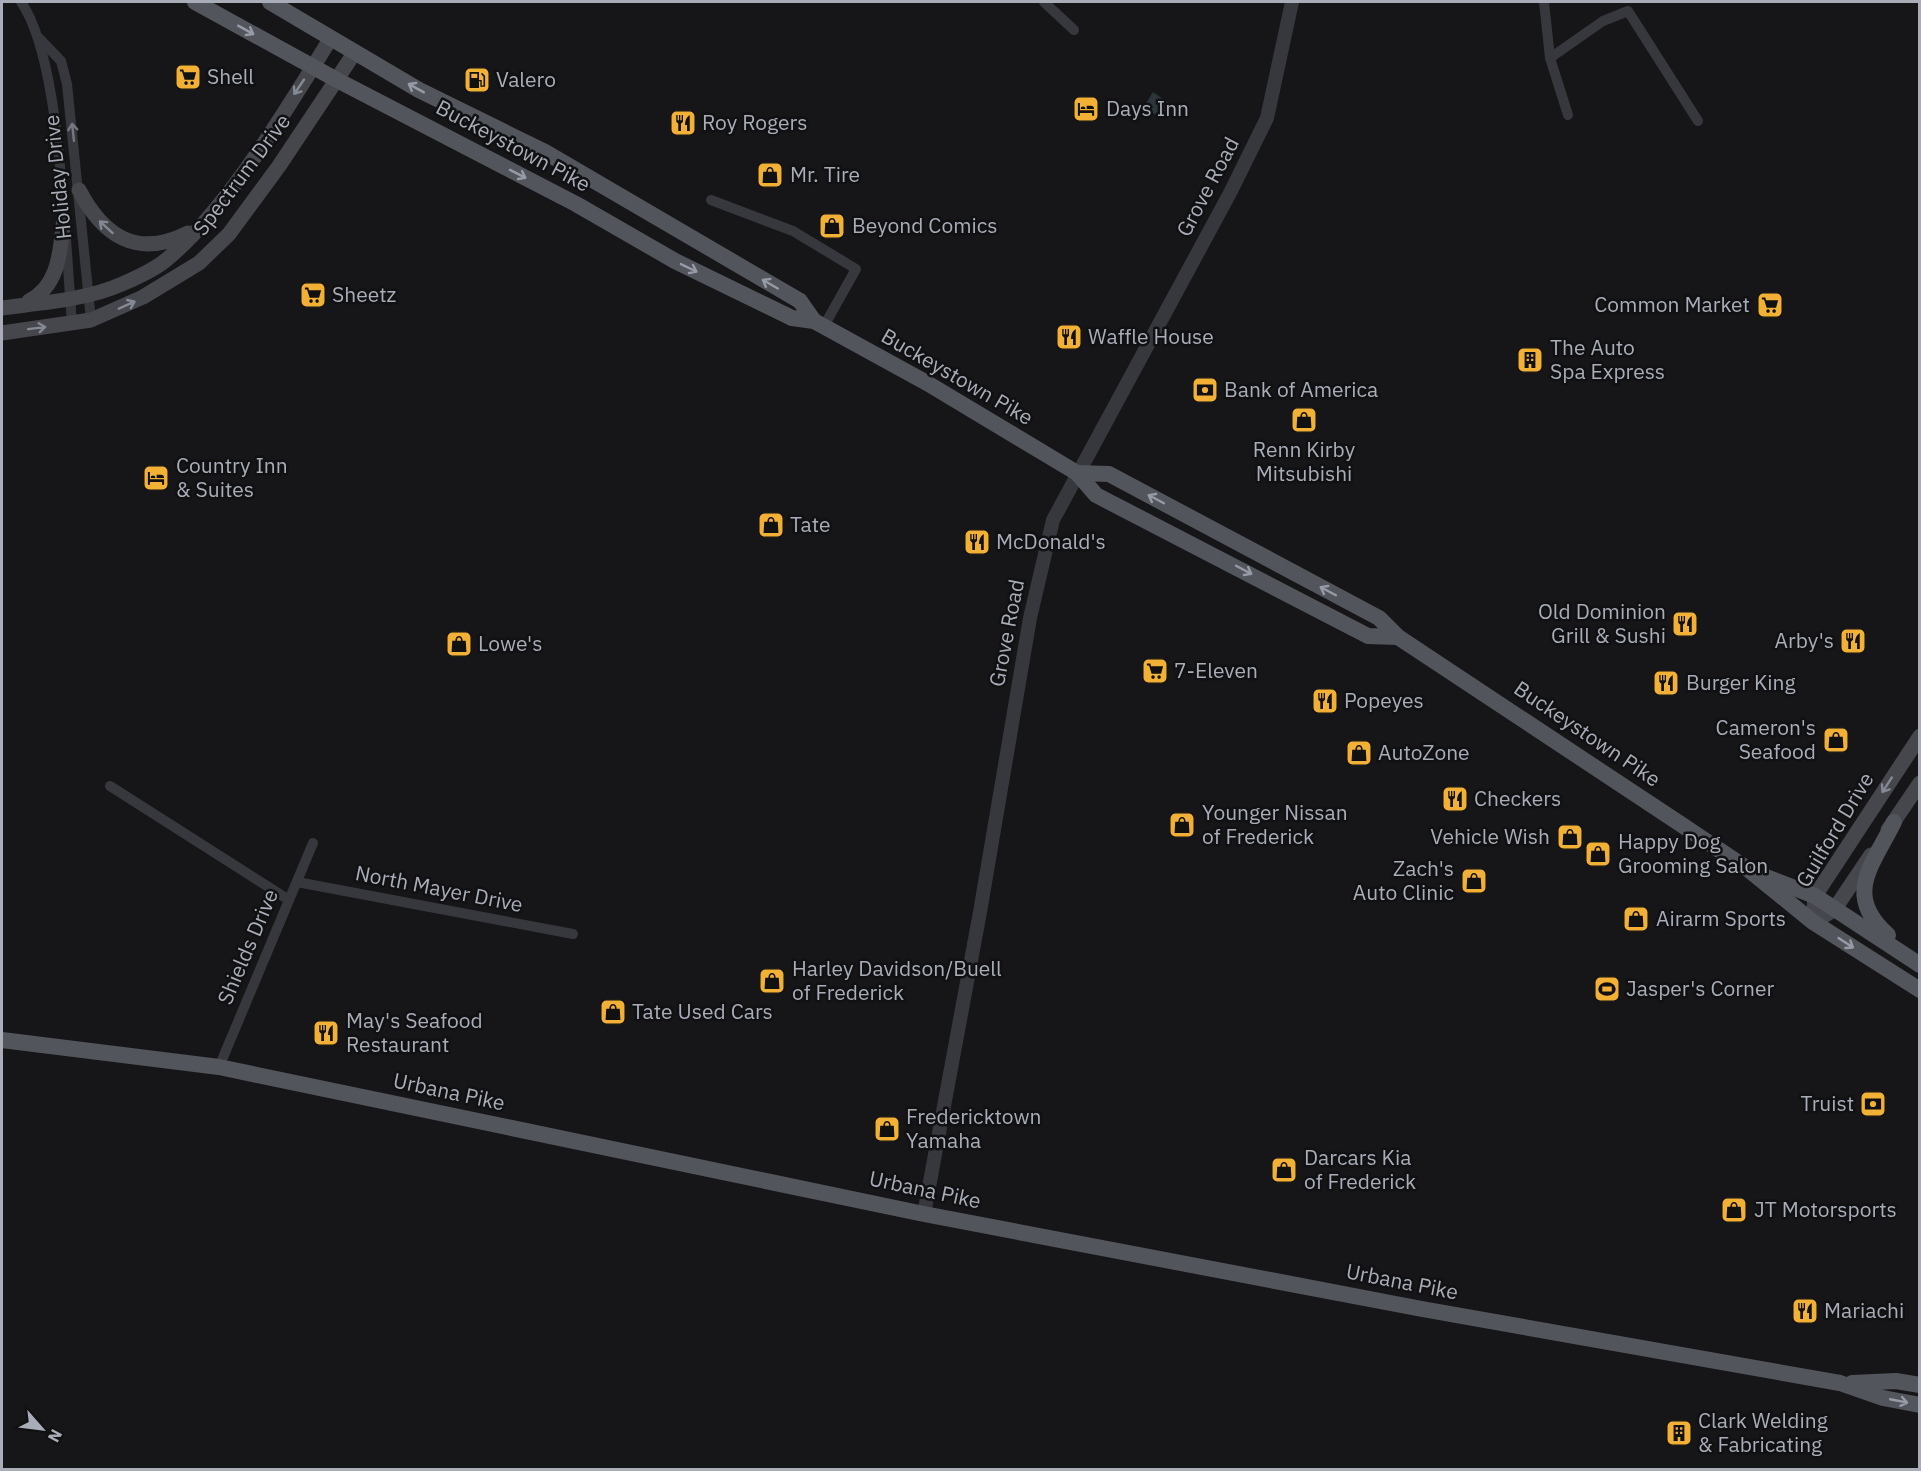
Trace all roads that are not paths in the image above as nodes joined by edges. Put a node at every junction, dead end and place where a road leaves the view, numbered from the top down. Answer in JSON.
{"nodes":[{"id":1,"x":21,"y":2,"type":"edge"},
{"id":2,"x":195,"y":2,"type":"edge"},
{"id":3,"x":270,"y":2,"type":"edge"},
{"id":4,"x":1044,"y":2,"type":"edge"},
{"id":5,"x":1292,"y":2,"type":"edge"},
{"id":6,"x":1544,"y":2,"type":"edge"},
{"id":7,"x":1074,"y":30,"type":"dead end"},
{"id":8,"x":39,"y":38,"type":"junction"},
{"id":9,"x":331,"y":38,"type":"junction"},
{"id":10,"x":355,"y":52,"type":"junction"},
{"id":11,"x":1550,"y":58,"type":"junction"},
{"id":12,"x":313,"y":67,"type":"junction"},
{"id":13,"x":337,"y":80,"type":"junction"},
{"id":14,"x":1568,"y":115,"type":"dead end"},
{"id":15,"x":1698,"y":121,"type":"dead end"},
{"id":16,"x":79,"y":190,"type":"junction"},
{"id":17,"x":711,"y":201,"type":"dead end"},
{"id":18,"x":64,"y":218,"type":"junction"},
{"id":19,"x":198,"y":228,"type":"junction"},
{"id":20,"x":88,"y":294,"type":"junction"},
{"id":21,"x":71,"y":298,"type":"junction"},
{"id":22,"x":21,"y":306,"type":"junction"},
{"id":23,"x":2,"y":308,"type":"edge"},
{"id":24,"x":91,"y":320,"type":"junction"},
{"id":25,"x":819,"y":323,"type":"junction"},
{"id":26,"x":72,"y":324,"type":"junction"},
{"id":27,"x":2,"y":333,"type":"edge"},
{"id":28,"x":1077,"y":473,"type":"junction"},
{"id":29,"x":1398,"y":637,"type":"junction"},
{"id":30,"x":1920,"y":736,"type":"edge"},
{"id":31,"x":1920,"y":783,"type":"edge"},
{"id":32,"x":110,"y":786,"type":"dead end"},
{"id":33,"x":1893,"y":822,"type":"junction"},
{"id":34,"x":313,"y":843,"type":"dead end"},
{"id":35,"x":1749,"y":870,"type":"junction"},
{"id":36,"x":297,"y":882,"type":"junction"},
{"id":37,"x":1815,"y":896,"type":"junction"},
{"id":38,"x":289,"y":900,"type":"junction"},
{"id":39,"x":1834,"y":910,"type":"junction"},
{"id":40,"x":1813,"y":922,"type":"junction"},
{"id":41,"x":573,"y":934,"type":"dead end"},
{"id":42,"x":1920,"y":964,"type":"edge"},
{"id":43,"x":1920,"y":990,"type":"edge"},
{"id":44,"x":2,"y":1040,"type":"edge"},
{"id":45,"x":219,"y":1067,"type":"junction"},
{"id":46,"x":924,"y":1214,"type":"junction"},
{"id":47,"x":1840,"y":1383,"type":"junction"},
{"id":48,"x":1920,"y":1385,"type":"edge"},
{"id":49,"x":1920,"y":1405,"type":"edge"}],
"edges":[{"from":1,"to":8,"type":"street","name":"Holiday Drive"},
{"from":2,"to":12,"type":"main road","name":"Buckeystown Pike","one_way":true},
{"from":3,"to":9,"type":"main road","name":"Buckeystown Pike"},
{"from":4,"to":7,"type":"street"},
{"from":5,"to":28,"type":"street","name":"Grove Road"},
{"from":6,"to":11,"type":"street"},
{"from":16,"to":8,"type":"street","name":"Holiday Drive","one_way":true},
{"from":8,"to":18,"type":"street","name":"Holiday Drive"},
{"from":9,"to":10,"type":"main road","name":"Buckeystown Pike"},
{"from":9,"to":12,"type":"main road","name":"Spectrum Drive"},
{"from":10,"to":13,"type":"main road","name":"Spectrum Drive"},
{"from":25,"to":10,"type":"main road","name":"Buckeystown Pike","one_way":true},
{"from":11,"to":14,"type":"street"},
{"from":11,"to":15,"type":"street"},
{"from":12,"to":13,"type":"main road","name":"Buckeystown Pike"},
{"from":12,"to":19,"type":"main road","name":"Spectrum Drive","one_way":true},
{"from":24,"to":13,"type":"main road","name":"Spectrum Drive","one_way":true},
{"from":13,"to":25,"type":"main road","name":"Buckeystown Pike","one_way":true},
{"from":19,"to":16,"type":"main road","one_way":true},
{"from":16,"to":20,"type":"street","name":"Holiday Drive"},
{"from":17,"to":25,"type":"street"},
{"from":18,"to":21,"type":"street","name":"Holiday Drive"},
{"from":18,"to":22,"type":"main road"},
{"from":19,"to":20,"type":"main road","name":"Spectrum Drive"},
{"from":20,"to":21,"type":"main road","name":"Spectrum Drive"},
{"from":20,"to":24,"type":"street","name":"Holiday Drive"},
{"from":21,"to":22,"type":"main road","name":"Spectrum Drive"},
{"from":21,"to":26,"type":"street","name":"Holiday Drive"},
{"from":22,"to":23,"type":"main road","name":"Spectrum Drive"},
{"from":24,"to":26,"type":"main road","name":"Spectrum Drive"},
{"from":25,"to":28,"type":"main road","name":"Buckeystown Pike"},
{"from":27,"to":26,"type":"main road","name":"Spectrum Drive","one_way":true},
{"from":29,"to":28,"type":"main road","name":"Buckeystown Pike","one_way":true},
{"from":28,"to":29,"type":"main road","name":"Buckeystown Pike","one_way":true},
{"from":28,"to":46,"type":"street","name":"Grove Road"},
{"from":29,"to":35,"type":"main road","name":"Buckeystown Pike"},
{"from":30,"to":37,"type":"main road","name":"Guilford Drive","one_way":true},
{"from":31,"to":33,"type":"main road","name":"Guilford Drive"},
{"from":32,"to":38,"type":"street"},
{"from":33,"to":39,"type":"main road","name":"Guilford Drive"},
{"from":33,"to":42,"type":"main road"},
{"from":34,"to":36,"type":"street","name":"Shields Drive"},
{"from":35,"to":37,"type":"main road","name":"Buckeystown Pike"},
{"from":35,"to":40,"type":"main road","name":"Buckeystown Pike"},
{"from":36,"to":38,"type":"street","name":"Shields Drive"},
{"from":36,"to":41,"type":"street","name":"North Mayer Drive"},
{"from":37,"to":39,"type":"main road","name":"Buckeystown Pike"},
{"from":37,"to":40,"type":"main road","name":"Guilford Drive"},
{"from":38,"to":45,"type":"street","name":"Shields Drive"},
{"from":39,"to":40,"type":"main road","name":"Guilford Drive"},
{"from":39,"to":42,"type":"main road","name":"Buckeystown Pike"},
{"from":40,"to":43,"type":"main road","name":"Buckeystown Pike","one_way":true},
{"from":44,"to":45,"type":"main road","name":"Urbana Pike"},
{"from":45,"to":46,"type":"main road","name":"Urbana Pike"},
{"from":46,"to":47,"type":"main road","name":"Urbana Pike"},
{"from":47,"to":48,"type":"main road","name":"Urbana Pike"},
{"from":47,"to":49,"type":"main road","name":"Urbana Pike","one_way":true}]}
